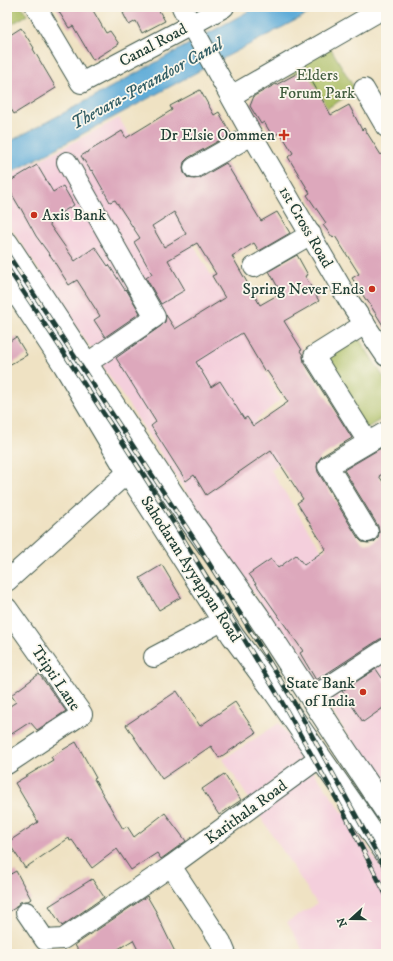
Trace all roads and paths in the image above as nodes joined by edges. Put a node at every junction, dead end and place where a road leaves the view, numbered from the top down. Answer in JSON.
{"nodes":[{"id":1,"x":36,"y":7,"type":"edge"},
{"id":2,"x":182,"y":7,"type":"edge"},
{"id":3,"x":224,"y":7,"type":"edge"},
{"id":4,"x":386,"y":7,"type":"edge"},
{"id":5,"x":191,"y":25,"type":"junction"},
{"id":6,"x":364,"y":89,"type":"dead end"},
{"id":7,"x":231,"y":96,"type":"junction"},
{"id":8,"x":386,"y":127,"type":"edge"},
{"id":9,"x":252,"y":135,"type":"junction"},
{"id":10,"x":67,"y":162,"type":"dead end"},
{"id":11,"x":194,"y":168,"type":"dead end"},
{"id":12,"x":311,"y":234,"type":"junction"},
{"id":13,"x":7,"y":243,"type":"edge"},
{"id":14,"x":254,"y":267,"type":"dead end"},
{"id":15,"x":8,"y":281,"type":"edge"},
{"id":16,"x":365,"y":324,"type":"junction"},
{"id":17,"x":386,"y":356,"type":"edge"},
{"id":18,"x":86,"y":364,"type":"junction"},
{"id":19,"x":386,"y":432,"type":"edge"},
{"id":20,"x":368,"y":442,"type":"junction"},
{"id":21,"x":128,"y":472,"type":"junction"},
{"id":22,"x":368,"y":532,"type":"dead end"},
{"id":23,"x":7,"y":581,"type":"edge"},
{"id":24,"x":7,"y":608,"type":"edge"},
{"id":25,"x":258,"y":616,"type":"junction"},
{"id":26,"x":228,"y":628,"type":"junction"},
{"id":27,"x":386,"y":649,"type":"edge"},
{"id":28,"x":154,"y":657,"type":"dead end"},
{"id":29,"x":311,"y":698,"type":"junction"},
{"id":30,"x":320,"y":757,"type":"junction"},
{"id":31,"x":7,"y":764,"type":"edge"},
{"id":32,"x":384,"y":802,"type":"edge"},
{"id":33,"x":356,"y":809,"type":"junction"},
{"id":34,"x":386,"y":822,"type":"edge"},
{"id":35,"x":386,"y":853,"type":"edge"},
{"id":36,"x":171,"y":866,"type":"junction"},
{"id":37,"x":26,"y":912,"type":"dead end"},
{"id":38,"x":226,"y":954,"type":"edge"}],
"edges":[{"from":1,"to":5,"type":"street","name":"Canal Road"},
{"from":2,"to":5,"type":"street","name":"1st Cross Road"},
{"from":3,"to":5,"type":"street","name":"Canal Road"},
{"from":4,"to":7,"type":"street"},
{"from":5,"to":7,"type":"street","name":"1st Cross Road"},
{"from":6,"to":8,"type":"street"},
{"from":7,"to":9,"type":"street","name":"1st Cross Road"},
{"from":9,"to":11,"type":"street"},
{"from":9,"to":12,"type":"street","name":"1st Cross Road"},
{"from":10,"to":18,"type":"street"},
{"from":12,"to":14,"type":"street"},
{"from":12,"to":16,"type":"street","name":"1st Cross Road"},
{"from":13,"to":18,"type":"main road","name":"Sahodaran Ayyappan Road"},
{"from":15,"to":21,"type":"main road","name":"Sahodaran Ayyappan Road"},
{"from":16,"to":17,"type":"street","name":"1st Cross Road"},
{"from":16,"to":20,"type":"street"},
{"from":18,"to":25,"type":"main road","name":"Sahodaran Ayyappan Road"},
{"from":19,"to":20,"type":"street"},
{"from":20,"to":22,"type":"street"},
{"from":21,"to":23,"type":"street"},
{"from":21,"to":26,"type":"main road","name":"Sahodaran Ayyappan Road"},
{"from":24,"to":31,"type":"street","name":"Tripti Lane"},
{"from":25,"to":26,"type":"main road"},
{"from":25,"to":29,"type":"main road","name":"Sahodaran Ayyappan Road"},
{"from":26,"to":28,"type":"street"},
{"from":26,"to":30,"type":"main road","name":"Sahodaran Ayyappan Road"},
{"from":27,"to":29,"type":"street"},
{"from":29,"to":32,"type":"main road","name":"Sahodaran Ayyappan Road"},
{"from":30,"to":33,"type":"main road","name":"Sahodaran Ayyappan Road"},
{"from":30,"to":36,"type":"street","name":"Karithala Road"},
{"from":33,"to":34,"type":"main road"},
{"from":33,"to":35,"type":"main road","name":"Sahodaran Ayyappan Road"},
{"from":36,"to":37,"type":"street","name":"Karithala Road"},
{"from":36,"to":38,"type":"street"}]}
